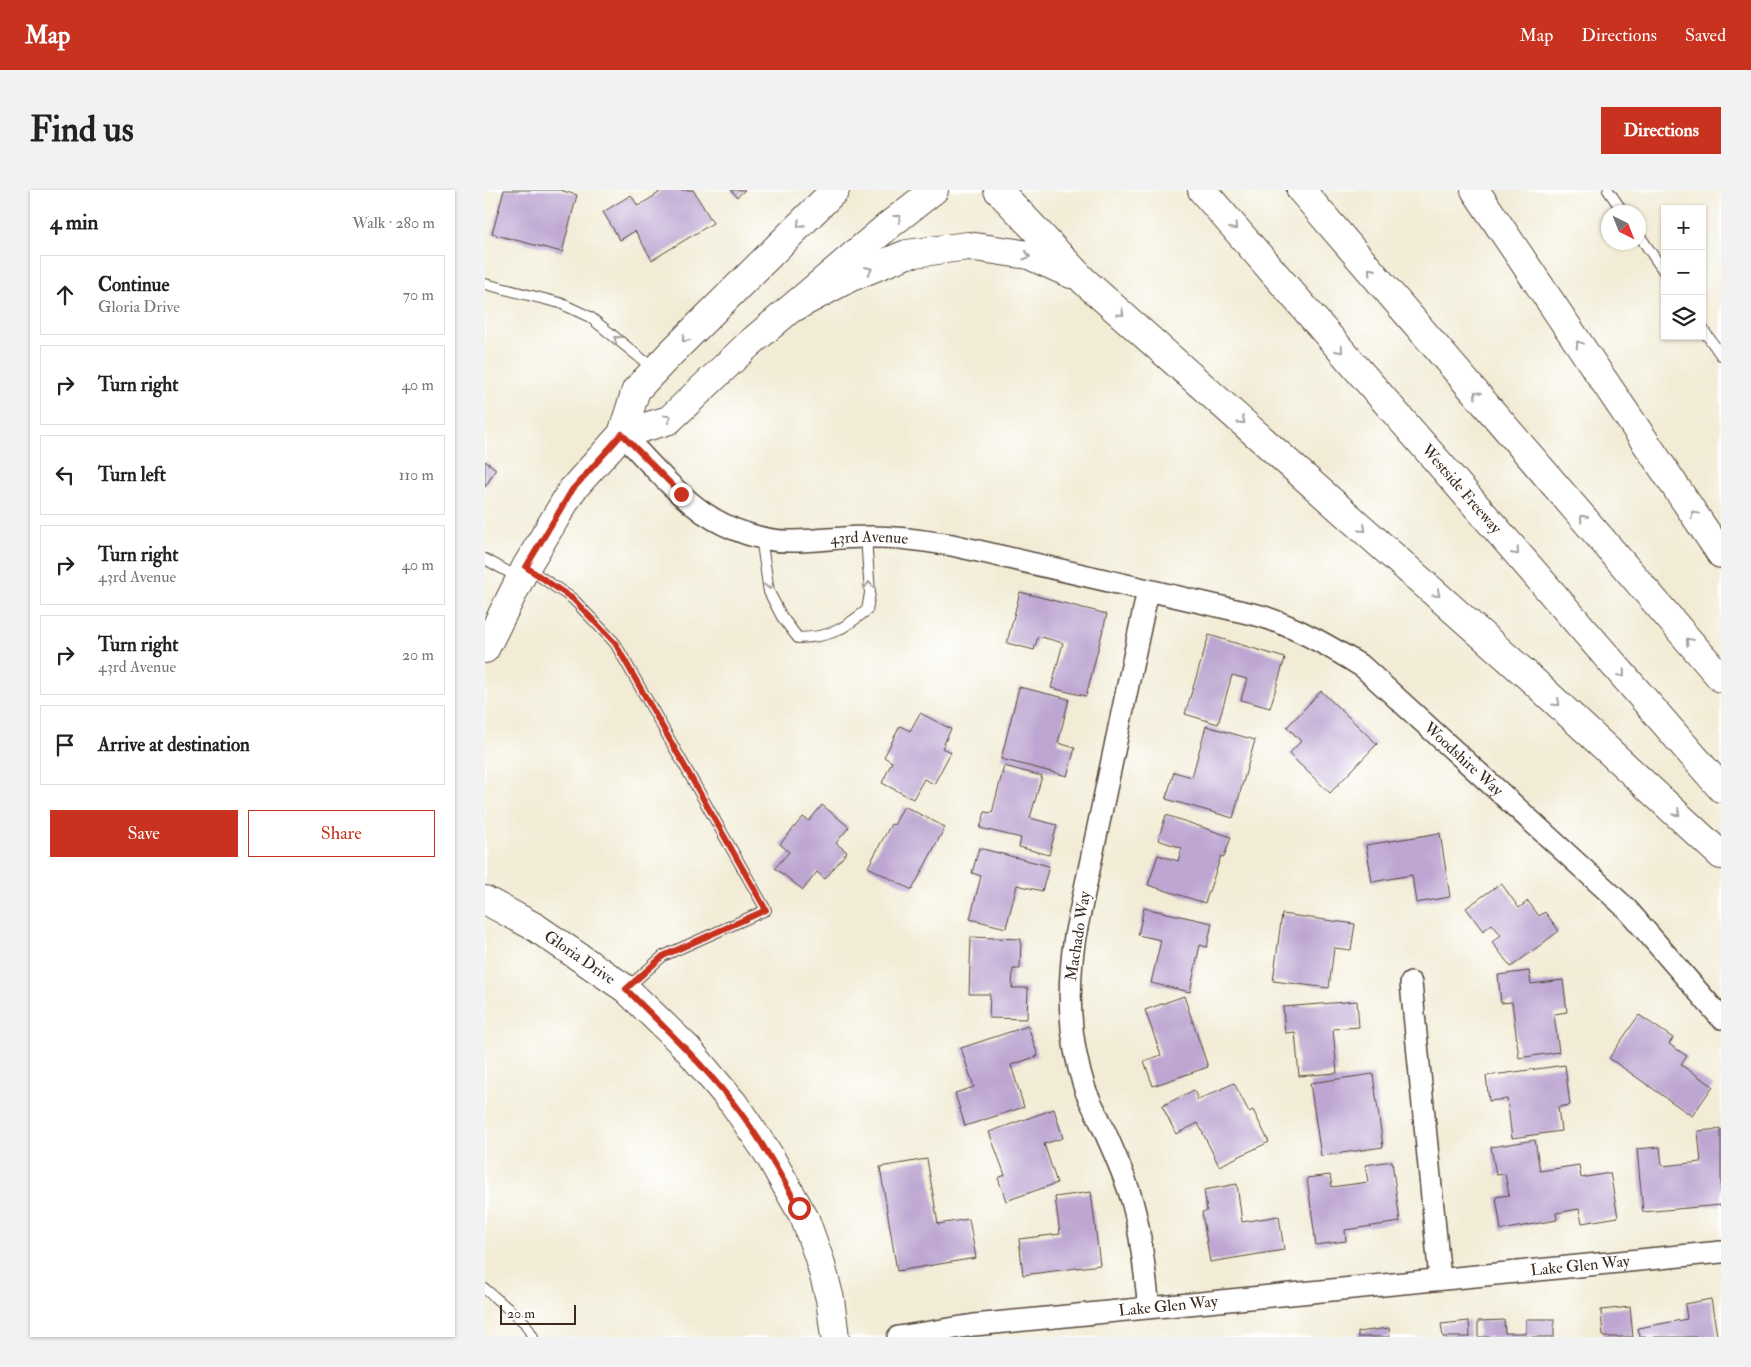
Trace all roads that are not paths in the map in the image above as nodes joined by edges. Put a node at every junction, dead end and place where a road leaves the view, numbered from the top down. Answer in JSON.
{"nodes":[{"id":1,"x":835,"y":190,"type":"edge"},
{"id":2,"x":934,"y":190,"type":"edge"},
{"id":3,"x":997,"y":190,"type":"edge"},
{"id":4,"x":1202,"y":190,"type":"edge"},
{"id":5,"x":1301,"y":190,"type":"edge"},
{"id":6,"x":1475,"y":190,"type":"edge"},
{"id":7,"x":1608,"y":190,"type":"edge"},
{"id":8,"x":1618,"y":205,"type":"edge"},
{"id":9,"x":1646,"y":244,"type":"edge"},
{"id":10,"x":1661,"y":267,"type":"edge"},
{"id":11,"x":1084,"y":281,"type":"junction"},
{"id":12,"x":485,"y":284,"type":"edge"},
{"id":13,"x":795,"y":307,"type":"junction"},
{"id":14,"x":1706,"y":334,"type":"edge"},
{"id":15,"x":1721,"y":355,"type":"edge"},
{"id":16,"x":655,"y":370,"type":"junction"},
{"id":17,"x":622,"y":434,"type":"junction"},
{"id":18,"x":866,"y":537,"type":"junction"},
{"id":19,"x":761,"y":538,"type":"junction"},
{"id":20,"x":1721,"y":554,"type":"edge"},
{"id":21,"x":485,"y":558,"type":"edge"},
{"id":22,"x":523,"y":573,"type":"junction"},
{"id":23,"x":1149,"y":590,"type":"junction"},
{"id":24,"x":485,"y":649,"type":"edge"},
{"id":25,"x":1721,"y":678,"type":"edge"},
{"id":26,"x":1721,"y":788,"type":"edge"},
{"id":27,"x":1721,"y":854,"type":"edge"},
{"id":28,"x":485,"y":900,"type":"edge"},
{"id":29,"x":1411,"y":983,"type":"dead end"},
{"id":30,"x":626,"y":989,"type":"junction"},
{"id":31,"x":1721,"y":1018,"type":"edge"},
{"id":32,"x":1721,"y":1252,"type":"edge"},
{"id":33,"x":1440,"y":1279,"type":"junction"},
{"id":34,"x":485,"y":1289,"type":"edge"},
{"id":35,"x":1149,"y":1307,"type":"junction"},
{"id":36,"x":533,"y":1337,"type":"edge"},
{"id":37,"x":835,"y":1337,"type":"edge"},
{"id":38,"x":898,"y":1337,"type":"edge"}],
"edges":[{"from":1,"to":16,"type":"main road","one_way":true},
{"from":13,"to":2,"type":"main road","one_way":true},
{"from":3,"to":11,"type":"main road"},
{"from":4,"to":26,"type":"main road","name":"Westside Freeway","one_way":true},
{"from":25,"to":5,"type":"main road","one_way":true},
{"from":20,"to":6,"type":"main road","one_way":true},
{"from":7,"to":8,"type":"lane"},
{"from":9,"to":10,"type":"lane"},
{"from":13,"to":11,"type":"main road","one_way":true},
{"from":11,"to":27,"type":"main road","one_way":true},
{"from":16,"to":12,"type":"lane","one_way":true},
{"from":17,"to":13,"type":"main road","one_way":true},
{"from":14,"to":15,"type":"lane"},
{"from":16,"to":17,"type":"main road"},
{"from":17,"to":19,"type":"street","name":"43rd Avenue"},
{"from":17,"to":22,"type":"main road"},
{"from":18,"to":19,"type":"street","name":"43rd Avenue"},
{"from":19,"to":18,"type":"lane","one_way":true},
{"from":18,"to":23,"type":"street","name":"43rd Avenue"},
{"from":21,"to":22,"type":"lane"},
{"from":22,"to":24,"type":"main road"},
{"from":22,"to":30,"type":"lane"},
{"from":23,"to":31,"type":"street","name":"Woodshire Way"},
{"from":23,"to":35,"type":"street","name":"Machado Way"},
{"from":28,"to":30,"type":"main road","name":"Gloria Drive"},
{"from":29,"to":33,"type":"street"},
{"from":30,"to":37,"type":"main road","name":"Gloria Drive"},
{"from":32,"to":33,"type":"street","name":"Lake Glen Way"},
{"from":33,"to":35,"type":"street","name":"Lake Glen Way"},
{"from":34,"to":36,"type":"lane"},
{"from":35,"to":38,"type":"street","name":"Lake Glen Way"}]}
